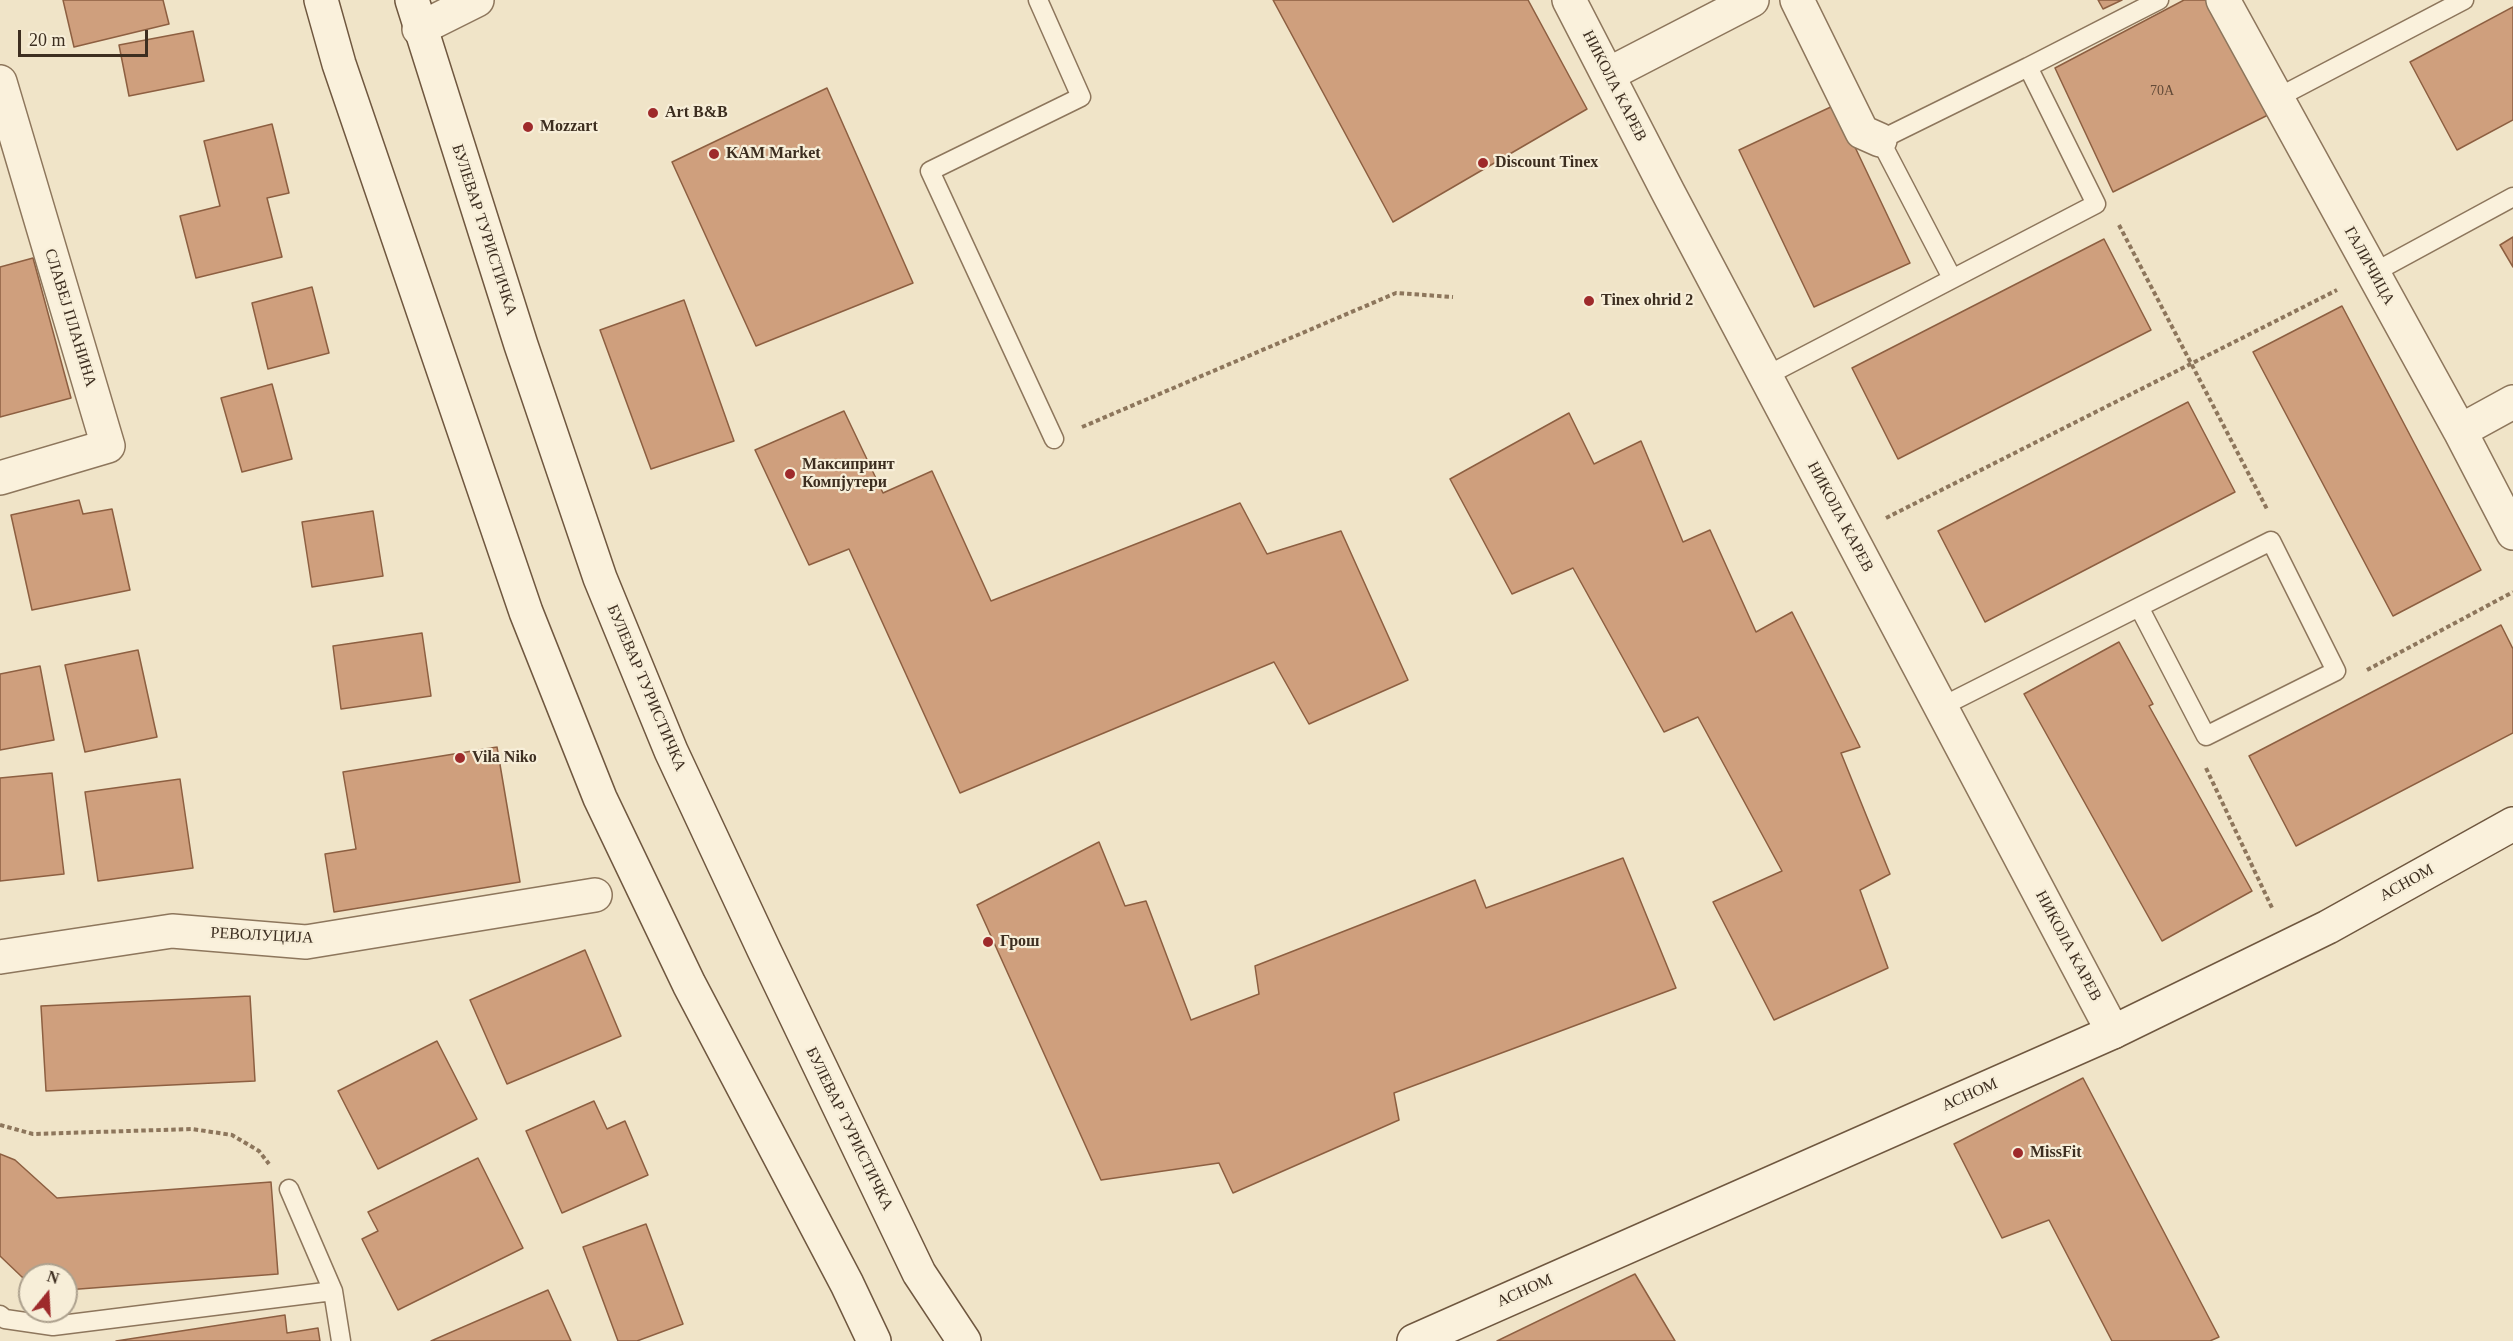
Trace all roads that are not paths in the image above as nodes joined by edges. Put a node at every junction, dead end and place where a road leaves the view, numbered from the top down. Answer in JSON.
{"nodes":[{"id":1,"x":321,"y":0,"type":"edge"},
{"id":2,"x":477,"y":0,"type":"edge"},
{"id":3,"x":1038,"y":0,"type":"edge"},
{"id":4,"x":1569,"y":0,"type":"edge"},
{"id":5,"x":1752,"y":0,"type":"edge"},
{"id":6,"x":1797,"y":0,"type":"edge"},
{"id":7,"x":2159,"y":0,"type":"edge"},
{"id":8,"x":2223,"y":0,"type":"edge"},
{"id":9,"x":2464,"y":0,"type":"edge"},
{"id":10,"x":415,"y":14,"type":"edge"},
{"id":11,"x":2028,"y":67,"type":"junction"},
{"id":12,"x":1609,"y":74,"type":"junction"},
{"id":13,"x":0,"y":82,"type":"edge"},
{"id":14,"x":2277,"y":98,"type":"junction"},
{"id":15,"x":1880,"y":140,"type":"junction"},
{"id":16,"x":2513,"y":197,"type":"edge"},
{"id":17,"x":2373,"y":273,"type":"junction"},
{"id":18,"x":1952,"y":278,"type":"junction"},
{"id":19,"x":1766,"y":376,"type":"junction"},
{"id":20,"x":2513,"y":402,"type":"edge"},
{"id":21,"x":2460,"y":431,"type":"junction"},
{"id":22,"x":1054,"y":439,"type":"road end"},
{"id":23,"x":0,"y":478,"type":"edge"},
{"id":24,"x":2513,"y":533,"type":"edge"},
{"id":25,"x":2139,"y":607,"type":"junction"},
{"id":26,"x":1941,"y":707,"type":"junction"},
{"id":27,"x":2513,"y":824,"type":"edge"},
{"id":28,"x":595,"y":895,"type":"dead end"},
{"id":29,"x":0,"y":957,"type":"edge"},
{"id":30,"x":2113,"y":1032,"type":"junction"},
{"id":31,"x":289,"y":1189,"type":"road end"},
{"id":32,"x":333,"y":1291,"type":"junction"},
{"id":33,"x":0,"y":1315,"type":"edge"},
{"id":34,"x":341,"y":1341,"type":"edge"},
{"id":35,"x":874,"y":1341,"type":"edge"},
{"id":36,"x":964,"y":1341,"type":"edge"},
{"id":37,"x":1414,"y":1341,"type":"edge"}],
"edges":[{"from":1,"to":35,"type":"street"},
{"from":2,"to":10,"type":"street"},
{"from":3,"to":22,"type":"lane"},
{"from":4,"to":12,"type":"street","name":"НИКОЛА КАРЕВ"},
{"from":5,"to":12,"type":"street"},
{"from":6,"to":15,"type":"street"},
{"from":7,"to":11,"type":"lane"},
{"from":8,"to":14,"type":"street","name":"ГАЛИЧИЦА"},
{"from":9,"to":14,"type":"lane"},
{"from":10,"to":36,"type":"street","name":"БУЛЕВАР ТУРИСТИЧКА"},
{"from":11,"to":15,"type":"lane"},
{"from":11,"to":18,"type":"lane"},
{"from":12,"to":19,"type":"street","name":"НИКОЛА КАРЕВ"},
{"from":13,"to":23,"type":"street","name":"СЛАВЕЈ ПЛАНИНА"},
{"from":14,"to":17,"type":"street","name":"ГАЛИЧИЦА"},
{"from":15,"to":18,"type":"lane"},
{"from":16,"to":17,"type":"lane"},
{"from":17,"to":21,"type":"street","name":"ГАЛИЧИЦА"},
{"from":18,"to":19,"type":"lane"},
{"from":19,"to":26,"type":"street","name":"НИКОЛА КАРЕВ"},
{"from":20,"to":21,"type":"street"},
{"from":21,"to":24,"type":"street","name":"ГАЛИЧИЦА"},
{"from":25,"to":25,"type":"lane"},
{"from":25,"to":26,"type":"lane"},
{"from":26,"to":30,"type":"street","name":"НИКОЛА КАРЕВ"},
{"from":27,"to":30,"type":"street","name":"АСНОМ"},
{"from":28,"to":29,"type":"street","name":"РЕВОЛУЦИЈА"},
{"from":30,"to":37,"type":"street","name":"АСНОМ"},
{"from":31,"to":32,"type":"lane"},
{"from":32,"to":33,"type":"lane"},
{"from":32,"to":34,"type":"lane"}]}
